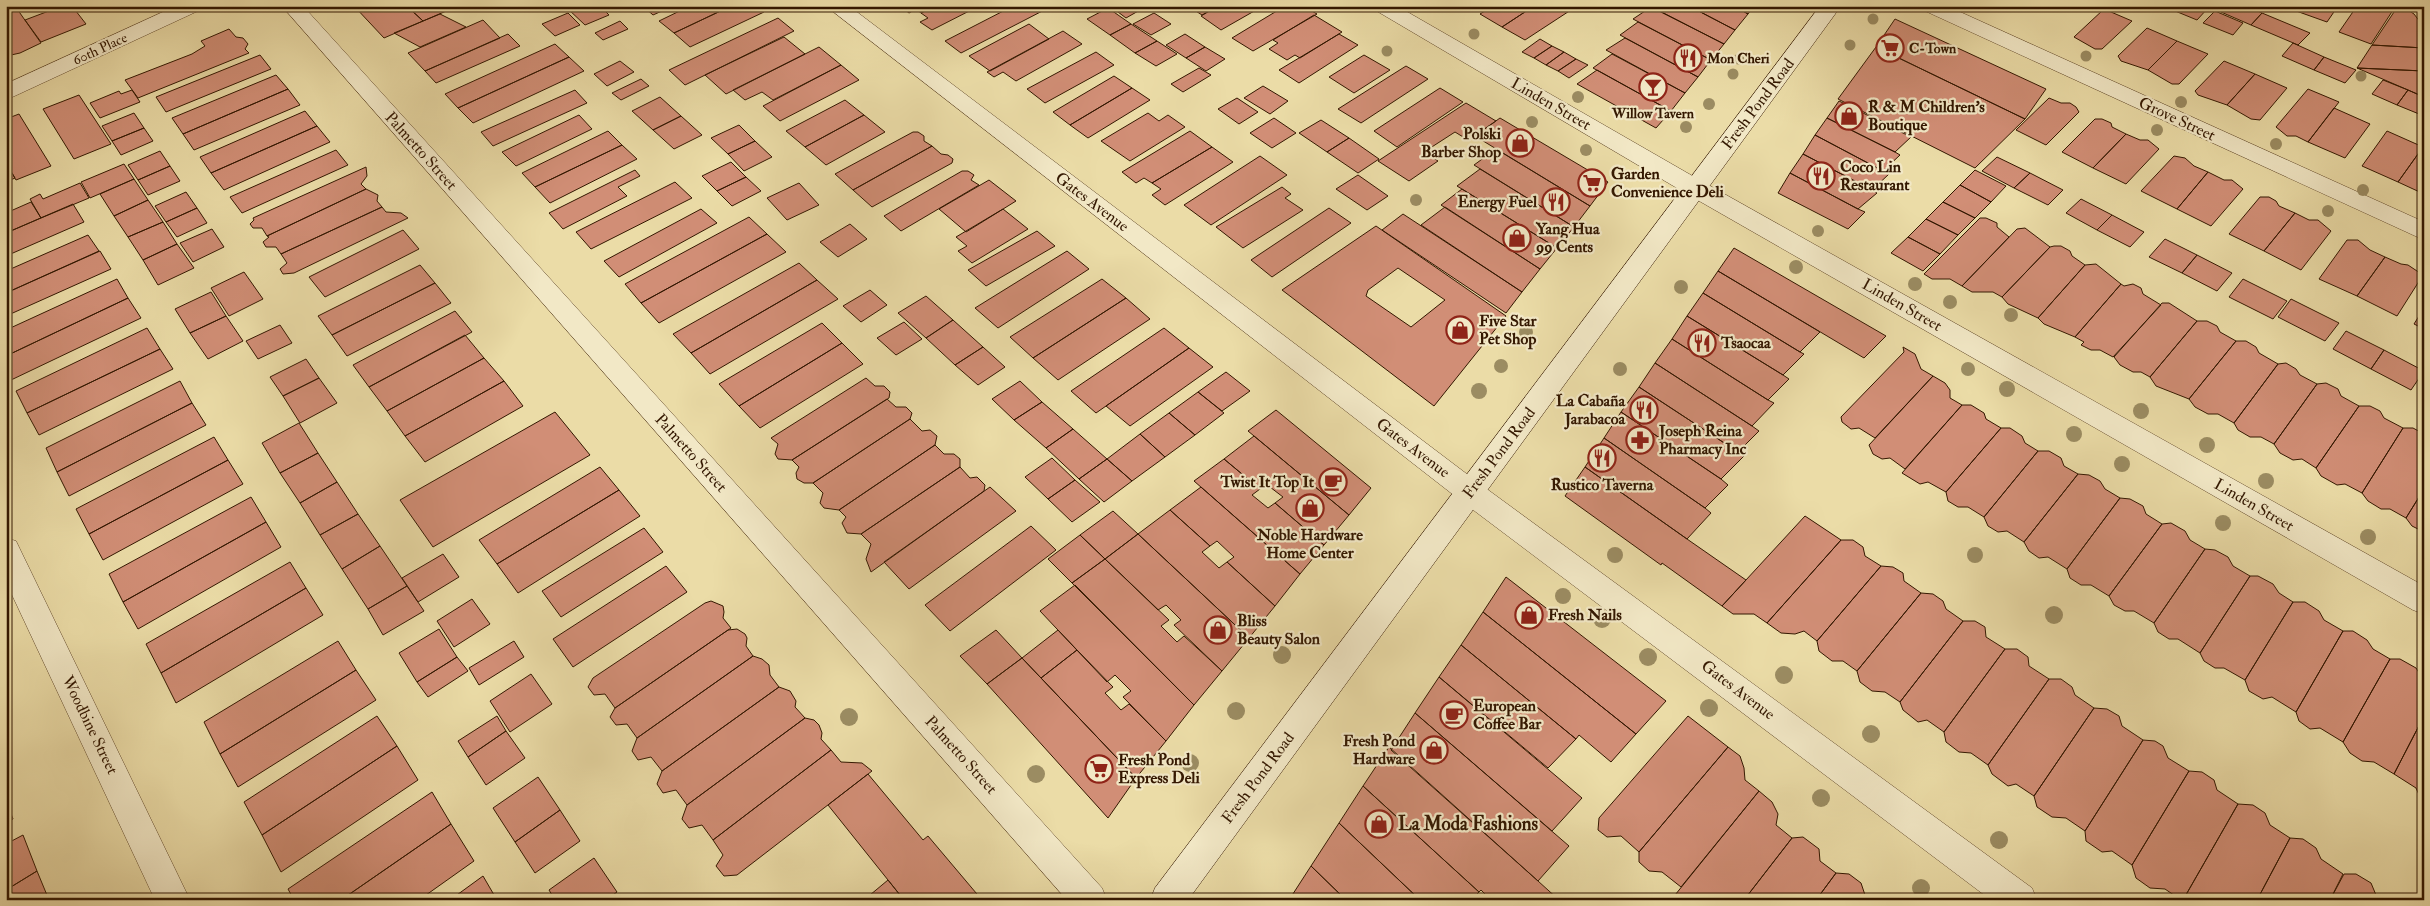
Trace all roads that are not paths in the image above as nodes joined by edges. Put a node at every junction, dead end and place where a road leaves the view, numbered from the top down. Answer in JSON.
{"nodes":[{"id":1,"x":193,"y":6,"type":"edge"},
{"id":2,"x":292,"y":6,"type":"edge"},
{"id":3,"x":836,"y":6,"type":"edge"},
{"id":4,"x":1382,"y":6,"type":"edge"},
{"id":5,"x":1830,"y":6,"type":"edge"},
{"id":6,"x":1930,"y":6,"type":"edge"},
{"id":7,"x":6,"y":93,"type":"edge"},
{"id":8,"x":1695,"y":188,"type":"junction"},
{"id":9,"x":2424,"y":232,"type":"edge"},
{"id":10,"x":1470,"y":492,"type":"junction"},
{"id":11,"x":6,"y":550,"type":"edge"},
{"id":12,"x":2424,"y":601,"type":"edge"},
{"id":13,"x":173,"y":900,"type":"edge"},
{"id":14,"x":1090,"y":900,"type":"edge"},
{"id":15,"x":1168,"y":900,"type":"edge"},
{"id":16,"x":2020,"y":900,"type":"edge"}],
"edges":[{"from":1,"to":7,"type":"street","name":"60th Place"},
{"from":2,"to":14,"type":"street","name":"Palmetto Street"},
{"from":3,"to":10,"type":"street","name":"Gates Avenue"},
{"from":4,"to":8,"type":"street","name":"Linden Street"},
{"from":5,"to":8,"type":"street","name":"Fresh Pond Road"},
{"from":6,"to":9,"type":"street","name":"Grove Street"},
{"from":8,"to":10,"type":"street","name":"Fresh Pond Road"},
{"from":8,"to":12,"type":"street","name":"Linden Street"},
{"from":10,"to":15,"type":"street","name":"Fresh Pond Road"},
{"from":10,"to":16,"type":"street","name":"Gates Avenue"},
{"from":11,"to":13,"type":"street","name":"Woodbine Street"}]}
